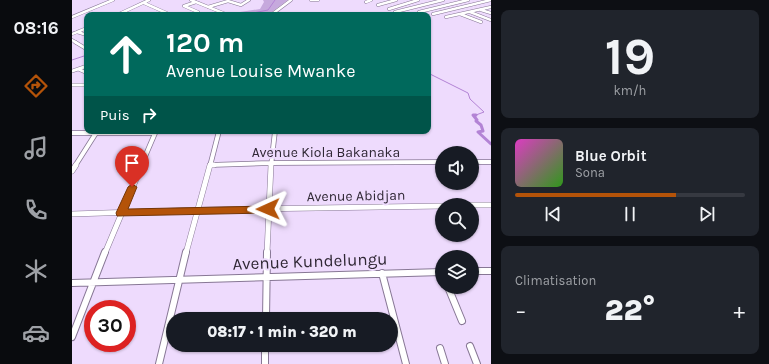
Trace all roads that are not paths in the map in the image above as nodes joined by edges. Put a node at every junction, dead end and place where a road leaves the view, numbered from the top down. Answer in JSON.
{"nodes":[{"id":1,"x":113,"y":0,"type":"edge"},
{"id":2,"x":149,"y":0,"type":"edge"},
{"id":3,"x":191,"y":0,"type":"edge"},
{"id":4,"x":249,"y":0,"type":"edge"},
{"id":5,"x":311,"y":0,"type":"edge"},
{"id":6,"x":318,"y":0,"type":"edge"},
{"id":7,"x":371,"y":0,"type":"edge"},
{"id":8,"x":396,"y":0,"type":"edge"},
{"id":9,"x":418,"y":0,"type":"edge"},
{"id":10,"x":443,"y":0,"type":"edge"},
{"id":11,"x":468,"y":0,"type":"edge"},
{"id":12,"x":491,"y":0,"type":"edge"},
{"id":13,"x":233,"y":1,"type":"edge"},
{"id":14,"x":196,"y":2,"type":"junction"},
{"id":15,"x":289,"y":2,"type":"edge"},
{"id":16,"x":366,"y":2,"type":"dead end"},
{"id":17,"x":144,"y":3,"type":"junction"},
{"id":18,"x":378,"y":5,"type":"dead end"},
{"id":19,"x":422,"y":6,"type":"junction"},
{"id":20,"x":208,"y":7,"type":"junction"},
{"id":21,"x":462,"y":7,"type":"junction"},
{"id":22,"x":491,"y":7,"type":"edge"},
{"id":23,"x":389,"y":9,"type":"dead end"},
{"id":24,"x":431,"y":9,"type":"junction"},
{"id":25,"x":480,"y":10,"type":"junction"},
{"id":26,"x":473,"y":11,"type":"junction"},
{"id":27,"x":84,"y":12,"type":"edge"},
{"id":28,"x":84,"y":12,"type":"edge"},
{"id":29,"x":124,"y":12,"type":"edge"},
{"id":30,"x":164,"y":12,"type":"edge"},
{"id":31,"x":198,"y":12,"type":"dead end"},
{"id":32,"x":220,"y":12,"type":"edge"},
{"id":33,"x":275,"y":12,"type":"edge"},
{"id":34,"x":395,"y":12,"type":"dead end"},
{"id":35,"x":419,"y":12,"type":"dead end"},
{"id":36,"x":469,"y":12,"type":"junction"},
{"id":37,"x":433,"y":14,"type":"dead end"},
{"id":38,"x":460,"y":14,"type":"junction"},
{"id":39,"x":491,"y":14,"type":"edge"},
{"id":40,"x":72,"y":17,"type":"edge"},
{"id":41,"x":446,"y":17,"type":"dead end"},
{"id":42,"x":491,"y":20,"type":"edge"},
{"id":43,"x":480,"y":22,"type":"dead end"},
{"id":44,"x":84,"y":29,"type":"edge"},
{"id":45,"x":72,"y":31,"type":"edge"},
{"id":46,"x":77,"y":32,"type":"junction"},
{"id":47,"x":72,"y":34,"type":"edge"},
{"id":48,"x":84,"y":34,"type":"edge"},
{"id":49,"x":72,"y":40,"type":"edge"},
{"id":50,"x":84,"y":47,"type":"edge"},
{"id":51,"x":84,"y":67,"type":"edge"},
{"id":52,"x":78,"y":69,"type":"junction"},
{"id":53,"x":72,"y":71,"type":"edge"},
{"id":54,"x":84,"y":72,"type":"edge"},
{"id":55,"x":72,"y":85,"type":"edge"},
{"id":56,"x":84,"y":85,"type":"edge"},
{"id":57,"x":72,"y":133,"type":"edge"},
{"id":58,"x":84,"y":133,"type":"edge"},
{"id":59,"x":96,"y":134,"type":"edge"},
{"id":60,"x":154,"y":134,"type":"edge"},
{"id":61,"x":218,"y":134,"type":"edge"},
{"id":62,"x":275,"y":134,"type":"edge"},
{"id":63,"x":435,"y":162,"type":"edge"},
{"id":64,"x":479,"y":162,"type":"edge"},
{"id":65,"x":491,"y":162,"type":"edge"},
{"id":66,"x":270,"y":163,"type":"junction"},
{"id":67,"x":210,"y":165,"type":"junction"},
{"id":68,"x":72,"y":171,"type":"edge"},
{"id":69,"x":479,"y":205,"type":"edge"},
{"id":70,"x":491,"y":205,"type":"edge"},
{"id":71,"x":435,"y":206,"type":"edge"},
{"id":72,"x":268,"y":209,"type":"junction"},
{"id":73,"x":198,"y":210,"type":"junction"},
{"id":74,"x":121,"y":213,"type":"junction"},
{"id":75,"x":72,"y":214,"type":"edge"},
{"id":76,"x":479,"y":271,"type":"edge"},
{"id":77,"x":491,"y":271,"type":"edge"},
{"id":78,"x":435,"y":272,"type":"edge"},
{"id":79,"x":382,"y":273,"type":"junction"},
{"id":80,"x":266,"y":276,"type":"junction"},
{"id":81,"x":179,"y":279,"type":"junction"},
{"id":82,"x":94,"y":282,"type":"junction"},
{"id":83,"x":72,"y":283,"type":"edge"},
{"id":84,"x":451,"y":294,"type":"edge"},
{"id":85,"x":266,"y":312,"type":"edge"},
{"id":86,"x":462,"y":321,"type":"dead end"},
{"id":87,"x":72,"y":337,"type":"edge"},
{"id":88,"x":470,"y":346,"type":"dead end"},
{"id":89,"x":440,"y":348,"type":"dead end"},
{"id":90,"x":265,"y":352,"type":"edge"},
{"id":91,"x":159,"y":364,"type":"edge"},
{"id":92,"x":265,"y":364,"type":"edge"},
{"id":93,"x":406,"y":364,"type":"edge"},
{"id":94,"x":445,"y":364,"type":"edge"},
{"id":95,"x":477,"y":364,"type":"edge"}],
"edges":[{"from":1,"to":27,"type":"street"},
{"from":2,"to":17,"type":"street"},
{"from":3,"to":14,"type":"street"},
{"from":4,"to":13,"type":"street"},
{"from":5,"to":6,"type":"street"},
{"from":7,"to":16,"type":"street"},
{"from":8,"to":18,"type":"street"},
{"from":9,"to":23,"type":"street"},
{"from":10,"to":19,"type":"street"},
{"from":11,"to":24,"type":"street"},
{"from":12,"to":21,"type":"street"},
{"from":13,"to":20,"type":"street"},
{"from":14,"to":20,"type":"street"},
{"from":14,"to":31,"type":"street"},
{"from":15,"to":33,"type":"street"},
{"from":17,"to":29,"type":"street"},
{"from":17,"to":30,"type":"street"},
{"from":19,"to":24,"type":"street"},
{"from":19,"to":34,"type":"street"},
{"from":20,"to":32,"type":"street"},
{"from":21,"to":26,"type":"street"},
{"from":21,"to":37,"type":"street"},
{"from":22,"to":25,"type":"street"},
{"from":24,"to":35,"type":"street"},
{"from":25,"to":26,"type":"street"},
{"from":25,"to":39,"type":"street"},
{"from":26,"to":36,"type":"street"},
{"from":28,"to":40,"type":"street"},
{"from":36,"to":38,"type":"street"},
{"from":36,"to":42,"type":"street"},
{"from":38,"to":41,"type":"street"},
{"from":38,"to":43,"type":"street"},
{"from":44,"to":46,"type":"street"},
{"from":45,"to":46,"type":"street"},
{"from":46,"to":47,"type":"street"},
{"from":46,"to":48,"type":"street"},
{"from":49,"to":50,"type":"street"},
{"from":51,"to":52,"type":"street"},
{"from":52,"to":53,"type":"street"},
{"from":52,"to":54,"type":"street"},
{"from":55,"to":56,"type":"street"},
{"from":57,"to":58,"type":"street"},
{"from":59,"to":68,"type":"street"},
{"from":60,"to":74,"type":"street"},
{"from":61,"to":67,"type":"street"},
{"from":62,"to":66,"type":"street"},
{"from":63,"to":66,"type":"street","name":"Avenue Kiola Bakanaka"},
{"from":64,"to":65,"type":"street"},
{"from":66,"to":67,"type":"street","name":"Avenue Kiola Bakanaka"},
{"from":66,"to":72,"type":"street"},
{"from":67,"to":73,"type":"street"},
{"from":69,"to":70,"type":"street"},
{"from":71,"to":72,"type":"street","name":"Avenue Abidjan"},
{"from":72,"to":73,"type":"street","name":"Avenue Abidjan"},
{"from":72,"to":80,"type":"street"},
{"from":73,"to":74,"type":"street","name":"Avenue Abidjan"},
{"from":73,"to":81,"type":"street"},
{"from":74,"to":75,"type":"street","name":"Avenue Abidjan"},
{"from":74,"to":82,"type":"street"},
{"from":76,"to":77,"type":"street"},
{"from":78,"to":79,"type":"street","name":"Avenue Kundelungu"},
{"from":79,"to":80,"type":"street","name":"Avenue Kundelungu"},
{"from":79,"to":93,"type":"street"},
{"from":80,"to":81,"type":"street","name":"Avenue Kundelungu"},
{"from":80,"to":85,"type":"street"},
{"from":81,"to":82,"type":"street","name":"Avenue Kundelungu"},
{"from":81,"to":91,"type":"street"},
{"from":82,"to":83,"type":"street","name":"Avenue Kundelungu"},
{"from":82,"to":87,"type":"street"},
{"from":84,"to":86,"type":"street"},
{"from":88,"to":95,"type":"street"},
{"from":89,"to":94,"type":"street"},
{"from":90,"to":92,"type":"street"}]}
